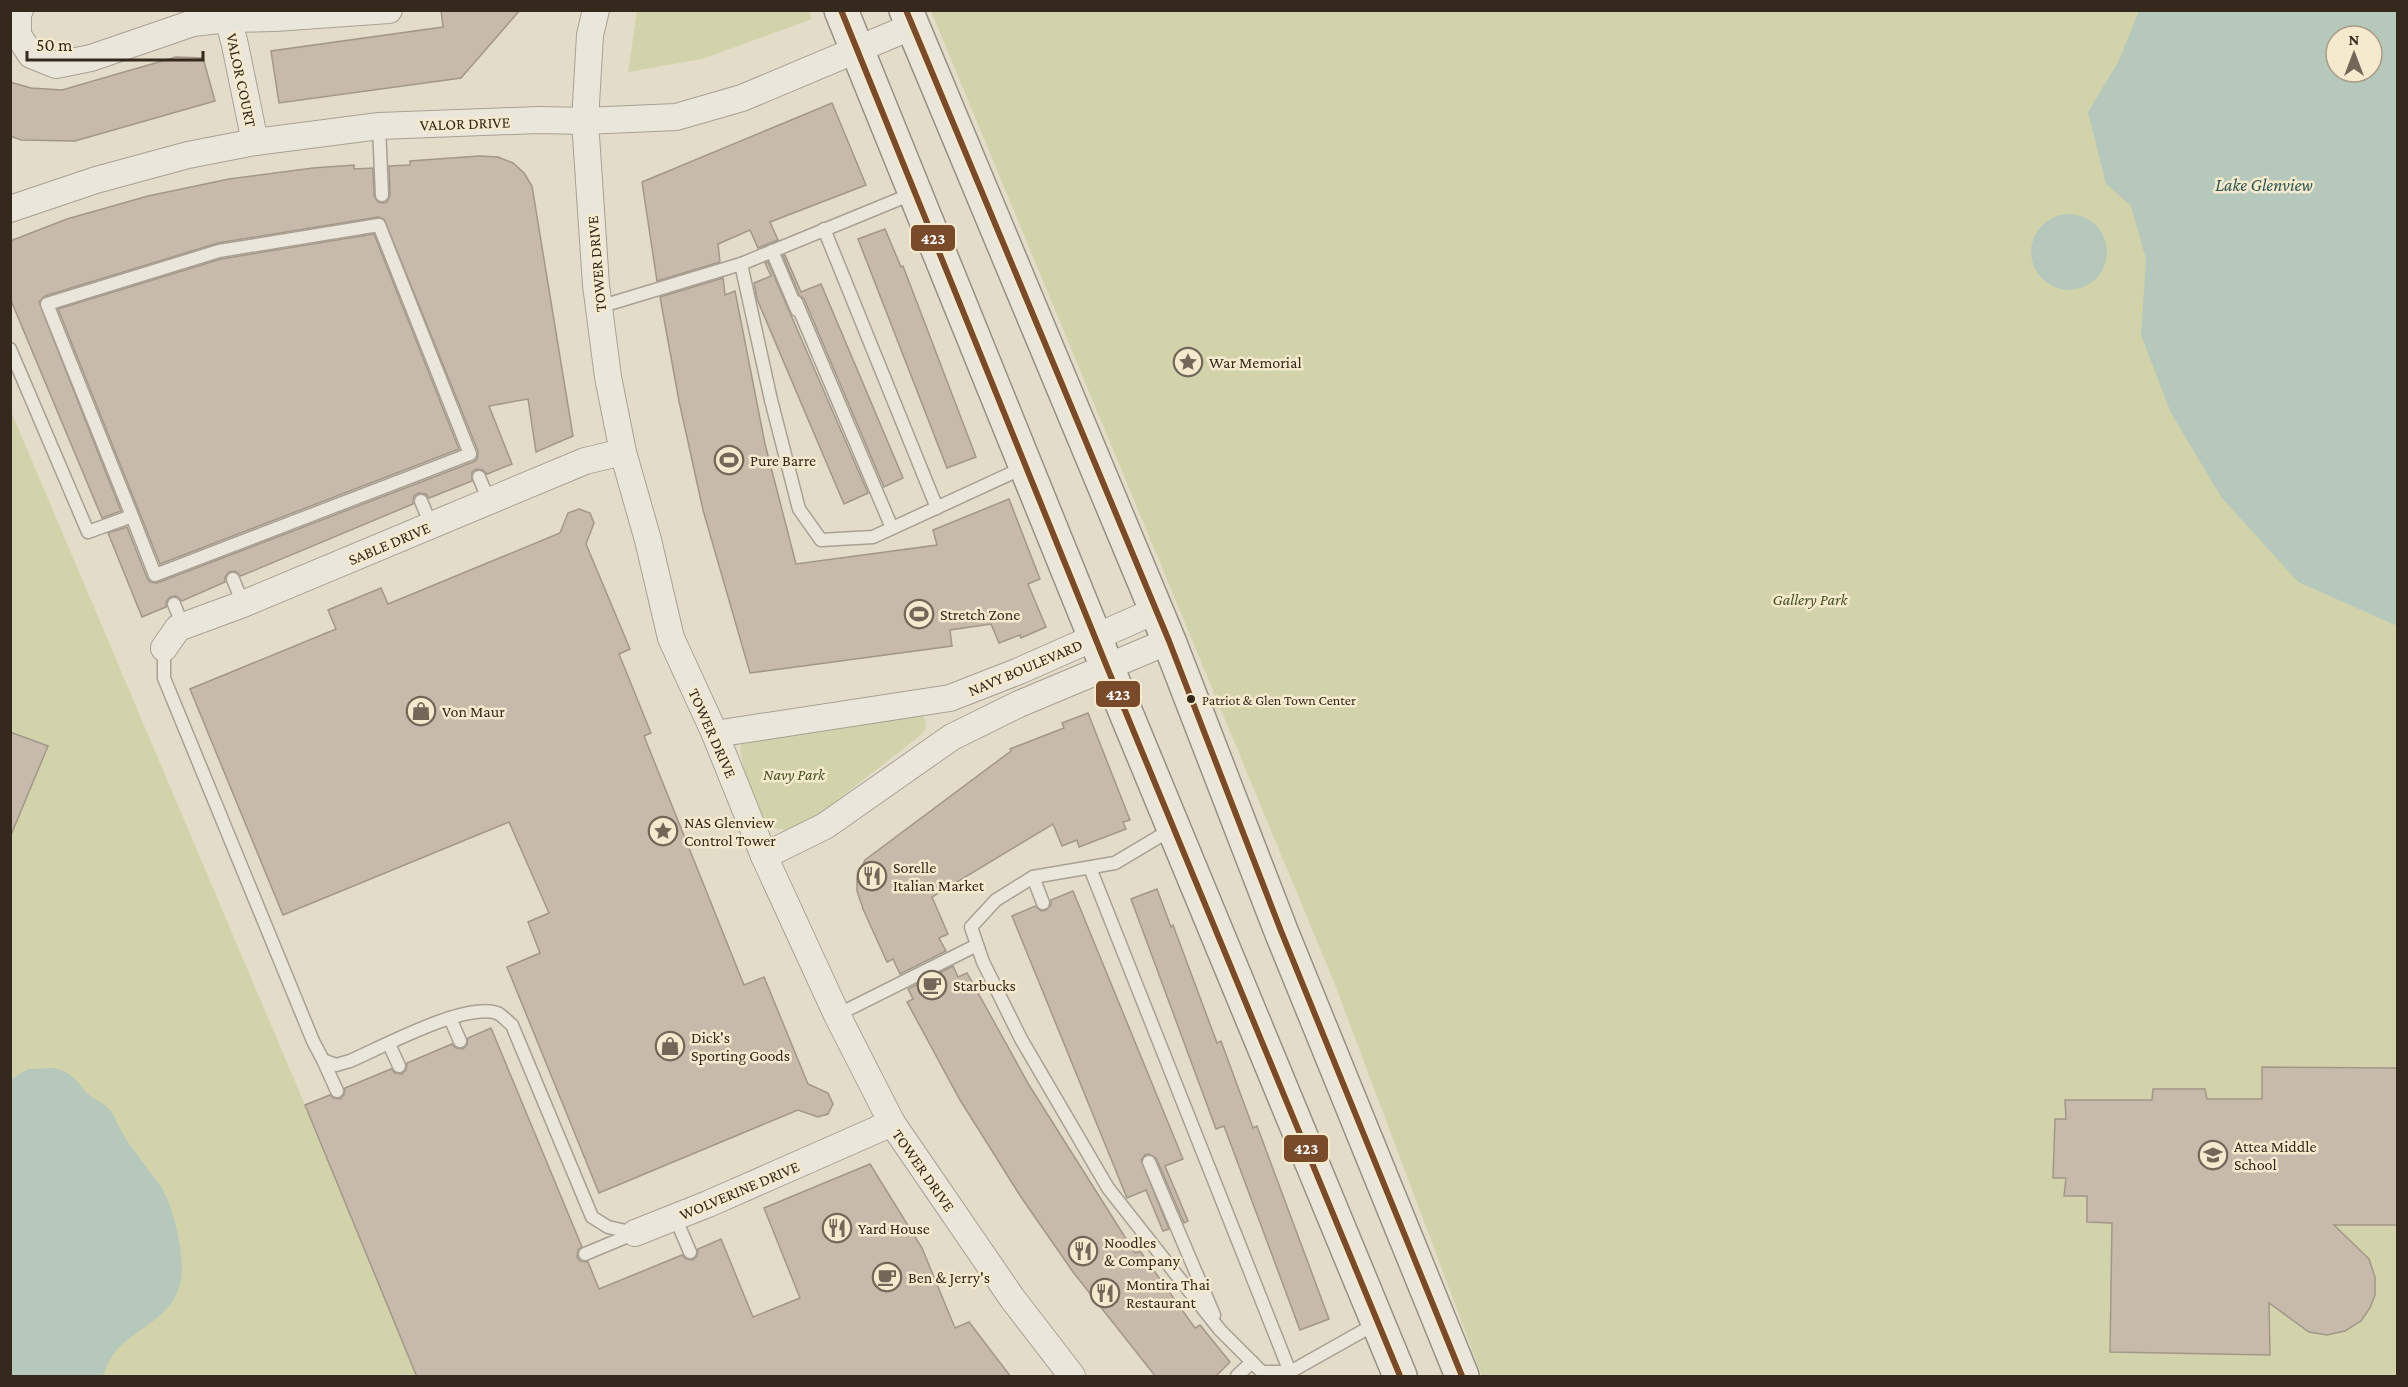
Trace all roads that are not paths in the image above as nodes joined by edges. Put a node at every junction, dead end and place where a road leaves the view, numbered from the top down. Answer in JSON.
{"nodes":[{"id":1,"x":20,"y":10,"type":"edge"},
{"id":2,"x":389,"y":10,"type":"edge"},
{"id":3,"x":596,"y":10,"type":"edge"},
{"id":4,"x":841,"y":10,"type":"edge"},
{"id":5,"x":227,"y":15,"type":"edge"},
{"id":6,"x":910,"y":18,"type":"edge"},
{"id":7,"x":856,"y":49,"type":"junction"},
{"id":8,"x":585,"y":121,"type":"junction"},
{"id":9,"x":379,"y":126,"type":"junction"},
{"id":10,"x":255,"y":142,"type":"junction"},
{"id":11,"x":915,"y":193,"type":"junction"},
{"id":12,"x":382,"y":195,"type":"dead end"},
{"id":13,"x":10,"y":209,"type":"edge"},
{"id":14,"x":824,"y":229,"type":"junction"},
{"id":15,"x":772,"y":251,"type":"junction"},
{"id":16,"x":741,"y":264,"type":"junction"},
{"id":17,"x":796,"y":302,"type":"dead end"},
{"id":18,"x":599,"y":307,"type":"junction"},
{"id":19,"x":10,"y":349,"type":"edge"},
{"id":20,"x":623,"y":452,"type":"junction"},
{"id":21,"x":1026,"y":467,"type":"junction"},
{"id":22,"x":865,"y":474,"type":"dead end"},
{"id":23,"x":479,"y":477,"type":"dead end"},
{"id":24,"x":421,"y":501,"type":"dead end"},
{"id":25,"x":489,"y":501,"type":"junction"},
{"id":26,"x":937,"y":508,"type":"junction"},
{"id":27,"x":132,"y":516,"type":"junction"},
{"id":28,"x":430,"y":525,"type":"junction"},
{"id":29,"x":892,"y":528,"type":"junction"},
{"id":30,"x":233,"y":579,"type":"dead end"},
{"id":31,"x":243,"y":603,"type":"junction"},
{"id":32,"x":1157,"y":610,"type":"junction"},
{"id":33,"x":1169,"y":641,"type":"junction"},
{"id":34,"x":164,"y":648,"type":"joint"},
{"id":35,"x":1101,"y":652,"type":"junction"},
{"id":36,"x":924,"y":702,"type":"junction"},
{"id":37,"x":714,"y":734,"type":"junction"},
{"id":38,"x":948,"y":739,"type":"junction"},
{"id":39,"x":1173,"y":829,"type":"junction"},
{"id":40,"x":765,"y":856,"type":"junction"},
{"id":41,"x":1090,"y":868,"type":"junction"},
{"id":42,"x":1033,"y":878,"type":"junction"},
{"id":43,"x":1043,"y":903,"type":"dead end"},
{"id":44,"x":977,"y":945,"type":"junction"},
{"id":45,"x":837,"y":1015,"type":"junction"},
{"id":46,"x":450,"y":1018,"type":"junction"},
{"id":47,"x":460,"y":1041,"type":"dead end"},
{"id":48,"x":389,"y":1044,"type":"junction"},
{"id":49,"x":323,"y":1060,"type":"junction"},
{"id":50,"x":399,"y":1066,"type":"dead end"},
{"id":51,"x":337,"y":1091,"type":"dead end"},
{"id":52,"x":892,"y":1123,"type":"junction"},
{"id":53,"x":1149,"y":1162,"type":"dead end"},
{"id":54,"x":675,"y":1217,"type":"junction"},
{"id":55,"x":634,"y":1233,"type":"junction"},
{"id":56,"x":690,"y":1252,"type":"dead end"},
{"id":57,"x":585,"y":1254,"type":"dead end"},
{"id":58,"x":1378,"y":1322,"type":"junction"},
{"id":59,"x":1220,"y":1330,"type":"junction"},
{"id":60,"x":1252,"y":1362,"type":"junction"},
{"id":61,"x":1290,"y":1372,"type":"junction"},
{"id":62,"x":1072,"y":1377,"type":"edge"},
{"id":63,"x":1237,"y":1377,"type":"edge"},
{"id":64,"x":1400,"y":1377,"type":"edge"},
{"id":65,"x":1462,"y":1377,"type":"edge"}],
"edges":[{"from":1,"to":5,"type":"street","name":"VALOR COURT"},
{"from":2,"to":5,"type":"street","name":"VALOR COURT"},
{"from":3,"to":8,"type":"street","name":"TOWER DRIVE"},
{"from":4,"to":7,"type":"main road"},
{"from":5,"to":10,"type":"street","name":"VALOR COURT"},
{"from":6,"to":7,"type":"street","name":"VALOR DRIVE"},
{"from":6,"to":32,"type":"main road"},
{"from":7,"to":8,"type":"street","name":"VALOR DRIVE"},
{"from":7,"to":11,"type":"main road"},
{"from":8,"to":9,"type":"street","name":"VALOR DRIVE"},
{"from":8,"to":18,"type":"street","name":"TOWER DRIVE"},
{"from":9,"to":10,"type":"street","name":"VALOR DRIVE"},
{"from":9,"to":12,"type":"lane"},
{"from":10,"to":13,"type":"street","name":"VALOR DRIVE"},
{"from":11,"to":14,"type":"lane"},
{"from":11,"to":21,"type":"main road"},
{"from":14,"to":15,"type":"lane"},
{"from":14,"to":26,"type":"lane"},
{"from":15,"to":16,"type":"lane"},
{"from":15,"to":22,"type":"lane"},
{"from":16,"to":18,"type":"lane"},
{"from":16,"to":29,"type":"lane"},
{"from":17,"to":29,"type":"lane"},
{"from":18,"to":20,"type":"street","name":"TOWER DRIVE"},
{"from":19,"to":27,"type":"lane"},
{"from":20,"to":25,"type":"street","name":"SABLE DRIVE"},
{"from":20,"to":37,"type":"street","name":"TOWER DRIVE"},
{"from":21,"to":26,"type":"lane"},
{"from":21,"to":35,"type":"main road"},
{"from":23,"to":25,"type":"lane"},
{"from":24,"to":28,"type":"lane"},
{"from":25,"to":28,"type":"street","name":"SABLE DRIVE"},
{"from":26,"to":29,"type":"lane"},
{"from":27,"to":27,"type":"lane"},
{"from":28,"to":31,"type":"street","name":"SABLE DRIVE"},
{"from":30,"to":31,"type":"lane"},
{"from":31,"to":34,"type":"street","name":"SABLE DRIVE"},
{"from":32,"to":33,"type":"main road"},
{"from":32,"to":35,"type":"street","name":"NAVY BOULEVARD"},
{"from":33,"to":35,"type":"street","name":"NAVY BOULEVARD"},
{"from":33,"to":65,"type":"main road"},
{"from":34,"to":49,"type":"lane"},
{"from":35,"to":36,"type":"street","name":"NAVY BOULEVARD"},
{"from":35,"to":38,"type":"street","name":"NAVY BOULEVARD"},
{"from":35,"to":39,"type":"main road"},
{"from":36,"to":37,"type":"street","name":"NAVY BOULEVARD"},
{"from":36,"to":38,"type":"street"},
{"from":37,"to":40,"type":"street","name":"TOWER DRIVE"},
{"from":38,"to":40,"type":"street","name":"NAVY BOULEVARD"},
{"from":39,"to":41,"type":"lane"},
{"from":39,"to":58,"type":"main road"},
{"from":40,"to":45,"type":"street","name":"TOWER DRIVE"},
{"from":41,"to":42,"type":"lane"},
{"from":41,"to":61,"type":"lane"},
{"from":42,"to":43,"type":"lane"},
{"from":42,"to":44,"type":"lane"},
{"from":44,"to":45,"type":"lane"},
{"from":44,"to":59,"type":"lane"},
{"from":45,"to":52,"type":"street","name":"TOWER DRIVE"},
{"from":46,"to":47,"type":"lane"},
{"from":46,"to":48,"type":"lane"},
{"from":46,"to":55,"type":"lane"},
{"from":48,"to":49,"type":"lane"},
{"from":48,"to":50,"type":"lane"},
{"from":49,"to":51,"type":"lane"},
{"from":52,"to":54,"type":"street","name":"WOLVERINE DRIVE"},
{"from":52,"to":62,"type":"street","name":"TOWER DRIVE"},
{"from":53,"to":59,"type":"lane"},
{"from":54,"to":55,"type":"street","name":"WOLVERINE DRIVE"},
{"from":54,"to":56,"type":"lane"},
{"from":55,"to":57,"type":"lane","name":"WOLVERINE DRIVE"},
{"from":58,"to":61,"type":"lane"},
{"from":58,"to":64,"type":"main road"},
{"from":59,"to":60,"type":"lane"},
{"from":60,"to":61,"type":"lane"},
{"from":60,"to":63,"type":"lane"}]}
